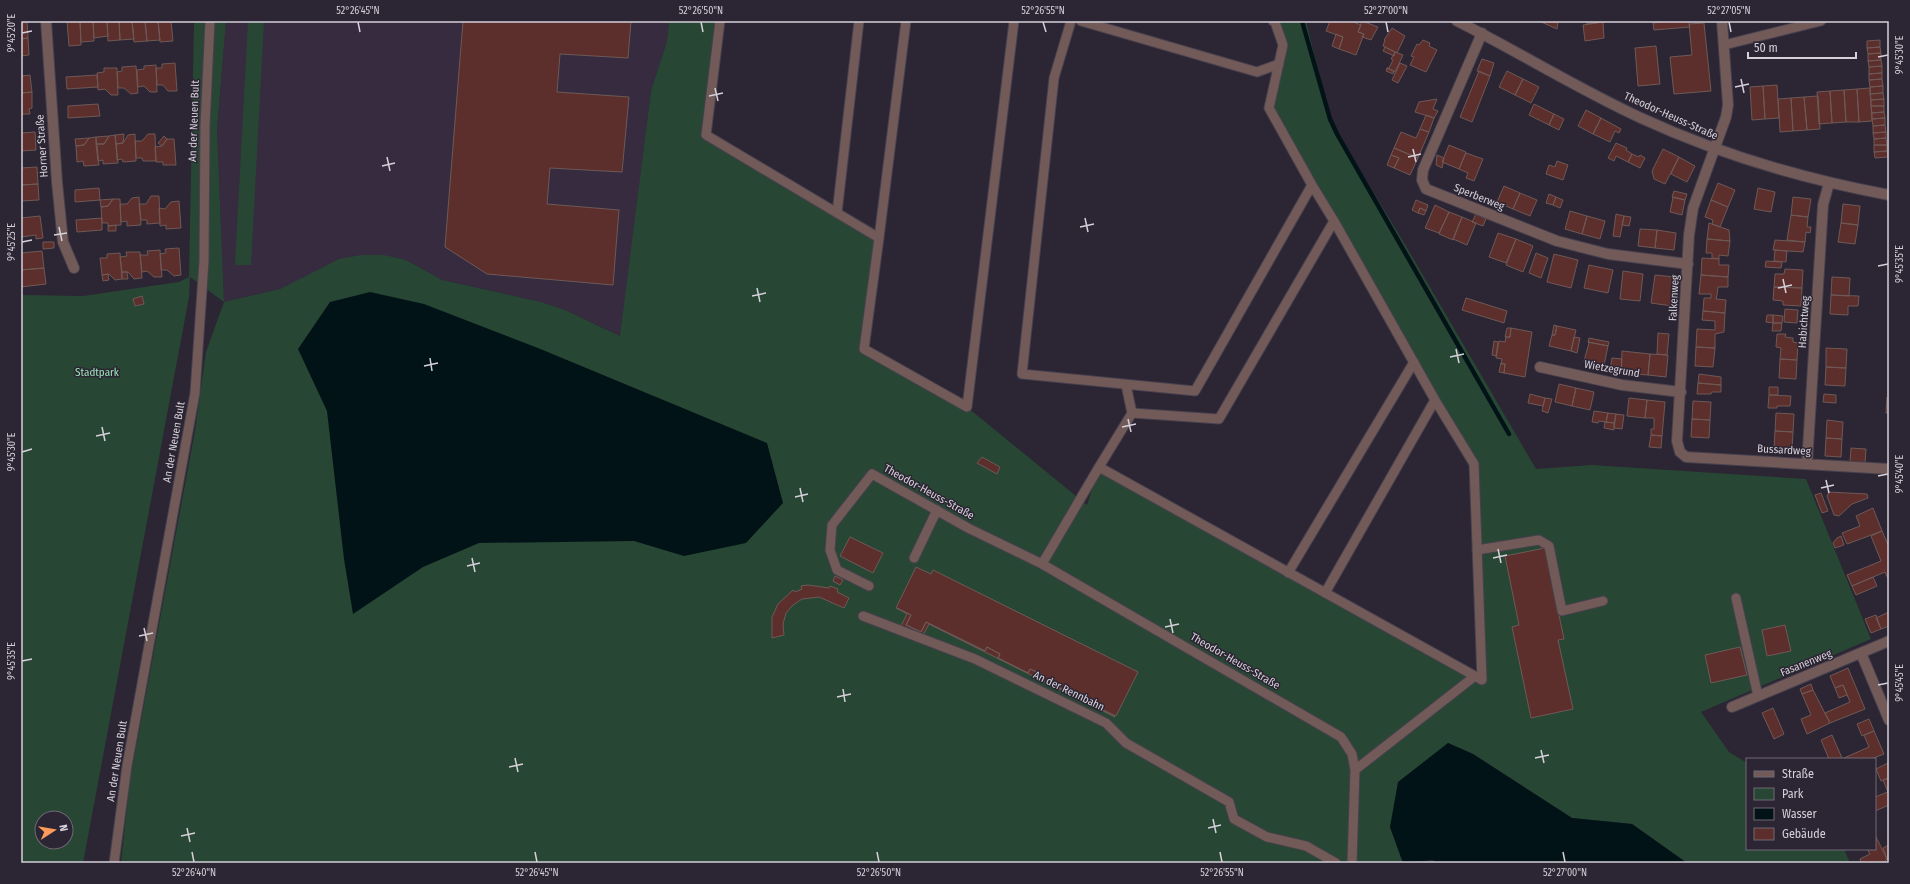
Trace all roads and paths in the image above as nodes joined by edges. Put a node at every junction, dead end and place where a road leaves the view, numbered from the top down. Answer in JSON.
{"nodes":[{"id":1,"x":46,"y":21,"type":"edge"},
{"id":2,"x":210,"y":21,"type":"edge"},
{"id":3,"x":720,"y":21,"type":"edge"},
{"id":4,"x":859,"y":21,"type":"edge"},
{"id":5,"x":906,"y":21,"type":"edge"},
{"id":6,"x":1014,"y":21,"type":"edge"},
{"id":7,"x":1071,"y":21,"type":"edge"},
{"id":8,"x":1081,"y":21,"type":"edge"},
{"id":9,"x":1272,"y":21,"type":"edge"},
{"id":10,"x":1457,"y":21,"type":"edge"},
{"id":11,"x":1722,"y":21,"type":"edge"},
{"id":12,"x":1821,"y":21,"type":"edge"},
{"id":13,"x":1482,"y":33,"type":"junction"},
{"id":14,"x":1724,"y":45,"type":"junction"},
{"id":15,"x":1279,"y":64,"type":"junction"},
{"id":16,"x":1714,"y":149,"type":"junction"},
{"id":17,"x":1829,"y":183,"type":"junction"},
{"id":18,"x":1312,"y":185,"type":"junction"},
{"id":19,"x":1889,"y":195,"type":"edge"},
{"id":20,"x":837,"y":212,"type":"junction"},
{"id":21,"x":1334,"y":220,"type":"junction"},
{"id":22,"x":879,"y":238,"type":"junction"},
{"id":23,"x":1688,"y":264,"type":"junction"},
{"id":24,"x":74,"y":268,"type":"dead end"},
{"id":25,"x":1414,"y":362,"type":"junction"},
{"id":26,"x":1540,"y":367,"type":"dead end"},
{"id":27,"x":1126,"y":385,"type":"junction"},
{"id":28,"x":1681,"y":392,"type":"junction"},
{"id":29,"x":1435,"y":400,"type":"junction"},
{"id":30,"x":1132,"y":413,"type":"junction"},
{"id":31,"x":1680,"y":452,"type":"joint"},
{"id":32,"x":1807,"y":464,"type":"junction"},
{"id":33,"x":1099,"y":467,"type":"junction"},
{"id":34,"x":1889,"y":469,"type":"edge"},
{"id":35,"x":937,"y":510,"type":"junction"},
{"id":36,"x":1478,"y":550,"type":"junction"},
{"id":37,"x":914,"y":558,"type":"dead end"},
{"id":38,"x":1042,"y":564,"type":"junction"},
{"id":39,"x":1288,"y":573,"type":"junction"},
{"id":40,"x":869,"y":586,"type":"dead end"},
{"id":41,"x":1326,"y":593,"type":"junction"},
{"id":42,"x":1736,"y":598,"type":"dead end"},
{"id":43,"x":1603,"y":601,"type":"dead end"},
{"id":44,"x":863,"y":616,"type":"dead end"},
{"id":45,"x":1889,"y":641,"type":"edge"},
{"id":46,"x":1861,"y":653,"type":"junction"},
{"id":47,"x":1475,"y":676,"type":"junction"},
{"id":48,"x":1758,"y":696,"type":"junction"},
{"id":49,"x":1732,"y":706,"type":"dead end"},
{"id":50,"x":1889,"y":720,"type":"edge"},
{"id":51,"x":1355,"y":770,"type":"junction"},
{"id":52,"x":114,"y":863,"type":"edge"},
{"id":53,"x":1336,"y":863,"type":"edge"},
{"id":54,"x":1352,"y":863,"type":"edge"}],
"edges":[{"from":1,"to":24,"type":"street","name":"Horner Straße"},
{"from":2,"to":52,"type":"lane","name":"An der Neuen Bult"},
{"from":3,"to":20,"type":"lane"},
{"from":4,"to":20,"type":"lane"},
{"from":5,"to":22,"type":"lane"},
{"from":6,"to":22,"type":"lane"},
{"from":7,"to":27,"type":"lane"},
{"from":8,"to":15,"type":"lane"},
{"from":9,"to":15,"type":"lane"},
{"from":10,"to":13,"type":"street","name":"Theodor-Heuss-Straße"},
{"from":11,"to":14,"type":"street","name":"Falkenweg"},
{"from":12,"to":14,"type":"lane"},
{"from":13,"to":16,"type":"street","name":"Theodor-Heuss-Straße"},
{"from":13,"to":23,"type":"street","name":"Sperberweg"},
{"from":14,"to":16,"type":"street","name":"Falkenweg"},
{"from":15,"to":18,"type":"lane"},
{"from":16,"to":17,"type":"street","name":"Theodor-Heuss-Straße"},
{"from":16,"to":23,"type":"street","name":"Falkenweg"},
{"from":17,"to":19,"type":"street","name":"Theodor-Heuss-Straße"},
{"from":17,"to":32,"type":"street","name":"Habichtweg"},
{"from":18,"to":21,"type":"lane"},
{"from":18,"to":27,"type":"lane"},
{"from":20,"to":22,"type":"lane"},
{"from":21,"to":25,"type":"lane"},
{"from":21,"to":30,"type":"lane"},
{"from":23,"to":28,"type":"street","name":"Falkenweg"},
{"from":25,"to":29,"type":"lane"},
{"from":25,"to":39,"type":"lane"},
{"from":26,"to":28,"type":"street","name":"Wietzegrund"},
{"from":27,"to":30,"type":"lane"},
{"from":28,"to":31,"type":"street","name":"Falkenweg"},
{"from":29,"to":36,"type":"lane"},
{"from":29,"to":41,"type":"lane"},
{"from":30,"to":33,"type":"lane"},
{"from":31,"to":32,"type":"street","name":"Bussardweg"},
{"from":32,"to":34,"type":"street","name":"Bussardweg"},
{"from":33,"to":38,"type":"lane"},
{"from":33,"to":39,"type":"lane"},
{"from":35,"to":37,"type":"lane"},
{"from":35,"to":38,"type":"lane","name":"Theodor-Heuss-Straße"},
{"from":35,"to":40,"type":"lane","name":"Theodor-Heuss-Straße"},
{"from":36,"to":43,"type":"lane"},
{"from":36,"to":47,"type":"lane"},
{"from":38,"to":51,"type":"lane","name":"Theodor-Heuss-Straße"},
{"from":39,"to":41,"type":"lane"},
{"from":41,"to":47,"type":"lane"},
{"from":42,"to":48,"type":"lane"},
{"from":44,"to":53,"type":"lane","name":"An der Rennbahn"},
{"from":45,"to":46,"type":"street","name":"Fasanenweg"},
{"from":46,"to":48,"type":"street","name":"Fasanenweg"},
{"from":46,"to":50,"type":"street"},
{"from":47,"to":51,"type":"lane"},
{"from":48,"to":49,"type":"street","name":"Fasanenweg"},
{"from":51,"to":54,"type":"lane","name":"Theodor-Heuss-Straße"}]}
